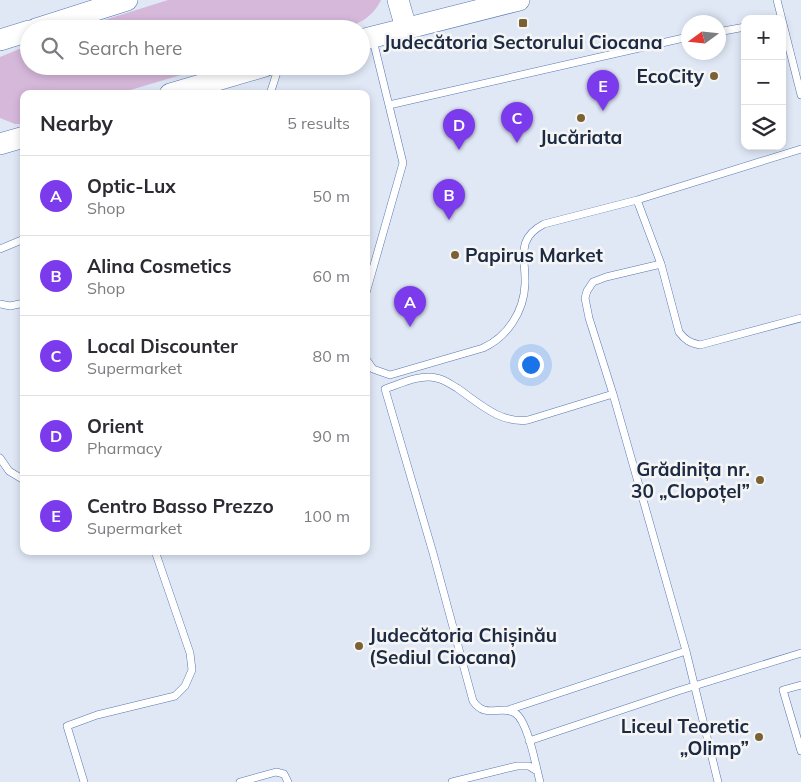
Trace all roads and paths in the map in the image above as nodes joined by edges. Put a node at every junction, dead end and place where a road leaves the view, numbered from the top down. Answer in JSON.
{"nodes":[{"id":1,"x":127,"y":0,"type":"edge"},
{"id":2,"x":398,"y":0,"type":"edge"},
{"id":3,"x":519,"y":0,"type":"edge"},
{"id":4,"x":777,"y":0,"type":"edge"},
{"id":5,"x":781,"y":15,"type":"edge"},
{"id":6,"x":64,"y":20,"type":"edge"},
{"id":7,"x":406,"y":28,"type":"junction"},
{"id":8,"x":741,"y":28,"type":"edge"},
{"id":9,"x":726,"y":31,"type":"edge"},
{"id":10,"x":786,"y":33,"type":"edge"},
{"id":11,"x":20,"y":34,"type":"edge"},
{"id":12,"x":370,"y":38,"type":"edge"},
{"id":13,"x":681,"y":39,"type":"edge"},
{"id":14,"x":0,"y":40,"type":"edge"},
{"id":15,"x":370,"y":48,"type":"edge"},
{"id":16,"x":234,"y":75,"type":"edge"},
{"id":17,"x":276,"y":75,"type":"edge"},
{"id":18,"x":184,"y":90,"type":"edge"},
{"id":19,"x":271,"y":90,"type":"edge"},
{"id":20,"x":801,"y":95,"type":"edge"},
{"id":21,"x":389,"y":105,"type":"junction"},
{"id":22,"x":0,"y":129,"type":"edge"},
{"id":23,"x":20,"y":136,"type":"edge"},
{"id":24,"x":20,"y":138,"type":"edge"},
{"id":25,"x":0,"y":144,"type":"edge"},
{"id":26,"x":801,"y":149,"type":"edge"},
{"id":27,"x":637,"y":200,"type":"junction"},
{"id":28,"x":20,"y":241,"type":"edge"},
{"id":29,"x":0,"y":249,"type":"edge"},
{"id":30,"x":661,"y":264,"type":"junction"},
{"id":31,"x":370,"y":279,"type":"edge"},
{"id":32,"x":0,"y":304,"type":"edge"},
{"id":33,"x":20,"y":304,"type":"edge"},
{"id":34,"x":801,"y":318,"type":"edge"},
{"id":35,"x":370,"y":365,"type":"edge"},
{"id":36,"x":613,"y":394,"type":"junction"},
{"id":37,"x":0,"y":458,"type":"edge"},
{"id":38,"x":20,"y":478,"type":"edge"},
{"id":39,"x":156,"y":555,"type":"edge"},
{"id":40,"x":686,"y":651,"type":"junction"},
{"id":41,"x":801,"y":653,"type":"edge"},
{"id":42,"x":801,"y":685,"type":"edge"},
{"id":43,"x":694,"y":686,"type":"junction"},
{"id":44,"x":508,"y":710,"type":"junction"},
{"id":45,"x":529,"y":742,"type":"junction"},
{"id":46,"x":801,"y":751,"type":"edge"},
{"id":47,"x":537,"y":772,"type":"junction"},
{"id":48,"x":84,"y":782,"type":"edge"},
{"id":49,"x":240,"y":782,"type":"edge"},
{"id":50,"x":288,"y":782,"type":"edge"},
{"id":51,"x":452,"y":782,"type":"edge"},
{"id":52,"x":540,"y":782,"type":"edge"},
{"id":53,"x":718,"y":782,"type":"edge"}],
"edges":[{"from":1,"to":6,"type":"main road"},
{"from":2,"to":7,"type":"main road"},
{"from":3,"to":7,"type":"main road"},
{"from":4,"to":5,"type":"lane"},
{"from":7,"to":12,"type":"main road"},
{"from":8,"to":9,"type":"lane"},
{"from":10,"to":20,"type":"lane"},
{"from":11,"to":14,"type":"main road"},
{"from":13,"to":21,"type":"lane"},
{"from":15,"to":21,"type":"lane"},
{"from":16,"to":18,"type":"main road"},
{"from":17,"to":19,"type":"lane"},
{"from":21,"to":31,"type":"lane"},
{"from":22,"to":23,"type":"main road"},
{"from":24,"to":25,"type":"main road"},
{"from":26,"to":27,"type":"lane"},
{"from":27,"to":30,"type":"lane"},
{"from":27,"to":35,"type":"lane"},
{"from":28,"to":29,"type":"lane"},
{"from":30,"to":34,"type":"lane"},
{"from":30,"to":36,"type":"lane"},
{"from":32,"to":33,"type":"lane"},
{"from":36,"to":40,"type":"lane"},
{"from":36,"to":44,"type":"lane"},
{"from":37,"to":38,"type":"lane"},
{"from":39,"to":48,"type":"lane"},
{"from":40,"to":43,"type":"lane"},
{"from":40,"to":44,"type":"lane"},
{"from":41,"to":43,"type":"lane"},
{"from":42,"to":46,"type":"lane"},
{"from":43,"to":45,"type":"lane"},
{"from":43,"to":53,"type":"lane"},
{"from":44,"to":45,"type":"lane"},
{"from":45,"to":47,"type":"lane"},
{"from":47,"to":51,"type":"lane"},
{"from":47,"to":52,"type":"lane"},
{"from":49,"to":50,"type":"lane"}]}
